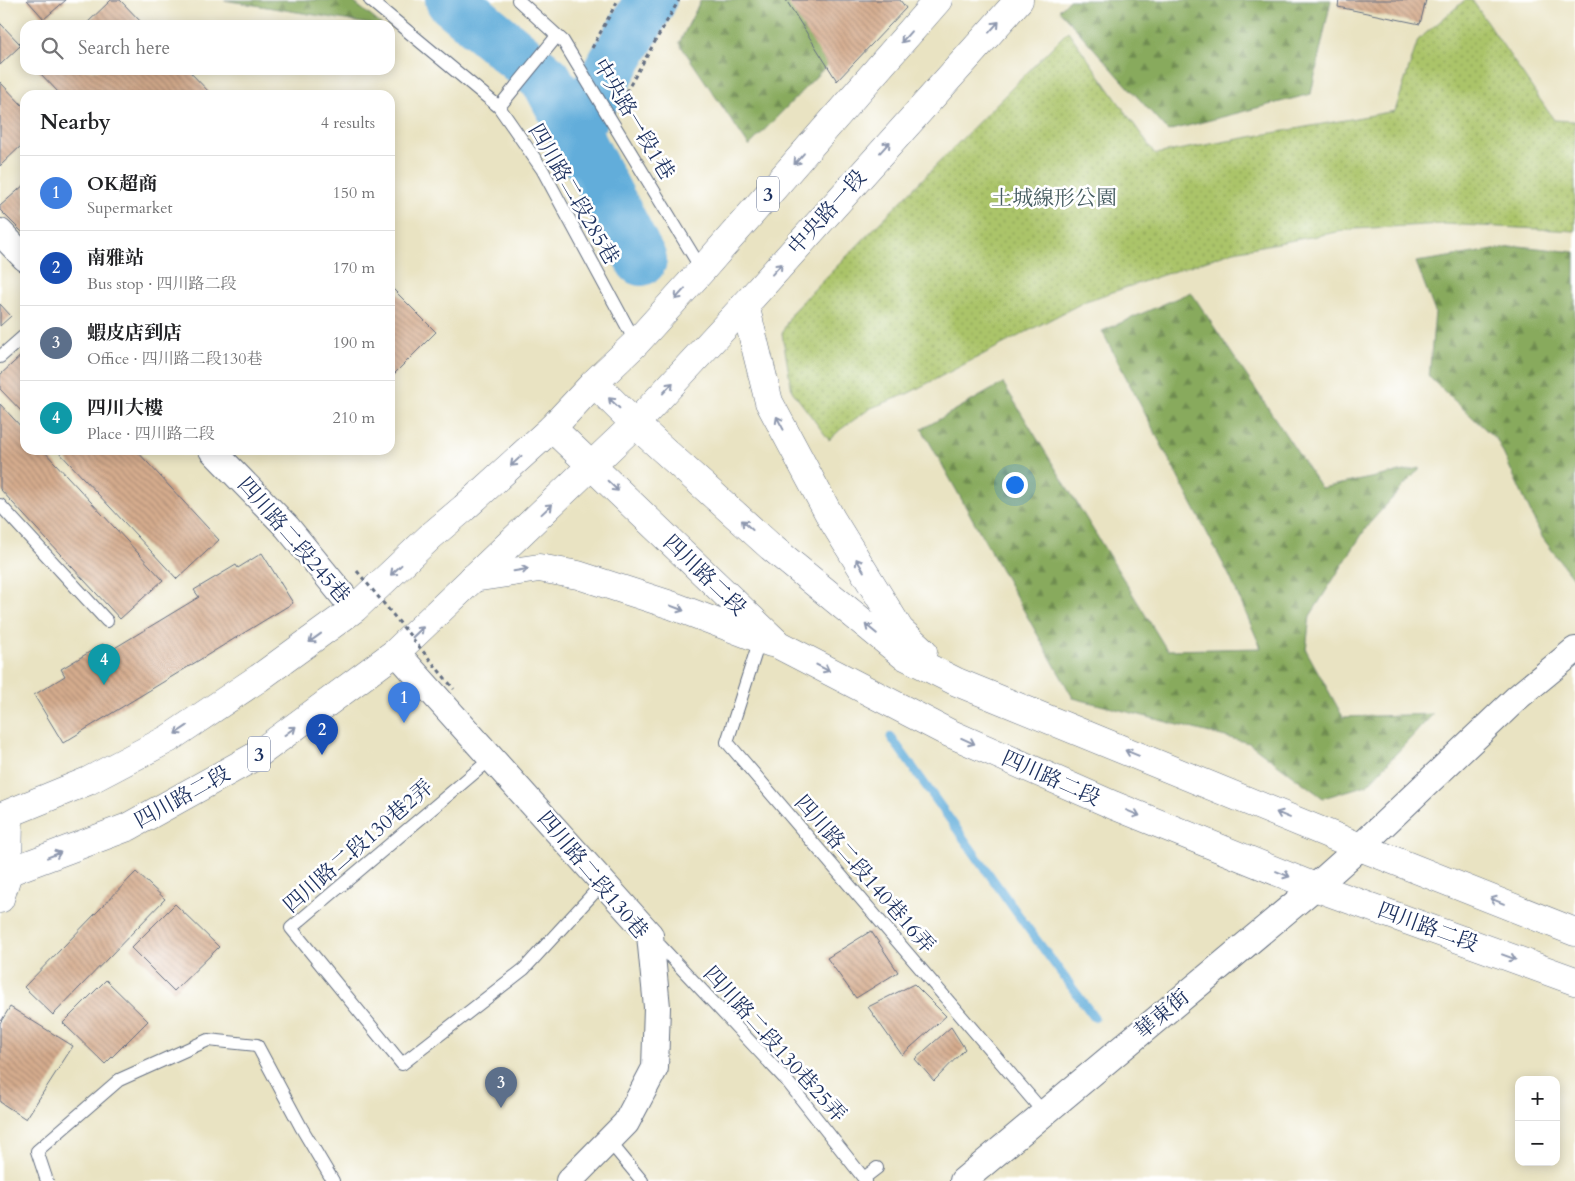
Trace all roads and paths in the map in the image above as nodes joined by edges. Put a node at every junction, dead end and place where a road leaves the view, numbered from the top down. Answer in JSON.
{"nodes":[{"id":1,"x":370,"y":0,"type":"edge"},
{"id":2,"x":518,"y":0,"type":"edge"},
{"id":3,"x":618,"y":0,"type":"edge"},
{"id":4,"x":679,"y":0,"type":"edge"},
{"id":5,"x":938,"y":0,"type":"edge"},
{"id":6,"x":1019,"y":0,"type":"edge"},
{"id":7,"x":395,"y":20,"type":"edge"},
{"id":8,"x":395,"y":20,"type":"edge"},
{"id":9,"x":555,"y":38,"type":"junction"},
{"id":10,"x":582,"y":73,"type":"junction"},
{"id":11,"x":500,"y":105,"type":"junction"},
{"id":12,"x":608,"y":117,"type":"junction"},
{"id":13,"x":0,"y":232,"type":"edge"},
{"id":14,"x":20,"y":253,"type":"edge"},
{"id":15,"x":702,"y":270,"type":"junction"},
{"id":16,"x":745,"y":305,"type":"junction"},
{"id":17,"x":20,"y":339,"type":"edge"},
{"id":18,"x":636,"y":343,"type":"junction"},
{"id":19,"x":0,"y":356,"type":"edge"},
{"id":20,"x":594,"y":383,"type":"junction"},
{"id":21,"x":636,"y":424,"type":"junction"},
{"id":22,"x":552,"y":428,"type":"junction"},
{"id":23,"x":217,"y":455,"type":"edge"},
{"id":24,"x":592,"y":466,"type":"junction"},
{"id":25,"x":0,"y":505,"type":"edge"},
{"id":26,"x":357,"y":571,"type":"dead end"},
{"id":27,"x":473,"y":578,"type":"junction"},
{"id":28,"x":354,"y":609,"type":"junction"},
{"id":29,"x":107,"y":621,"type":"dead end"},
{"id":30,"x":770,"y":642,"type":"junction"},
{"id":31,"x":1575,"y":650,"type":"edge"},
{"id":32,"x":396,"y":652,"type":"junction"},
{"id":33,"x":957,"y":682,"type":"junction"},
{"id":34,"x":454,"y":689,"type":"dead end"},
{"id":35,"x":492,"y":758,"type":"junction"},
{"id":36,"x":5,"y":816,"type":"edge"},
{"id":37,"x":1360,"y":847,"type":"junction"},
{"id":38,"x":4,"y":874,"type":"edge"},
{"id":39,"x":603,"y":883,"type":"junction"},
{"id":40,"x":1314,"y":886,"type":"junction"},
{"id":41,"x":0,"y":899,"type":"edge"},
{"id":42,"x":1575,"y":932,"type":"edge"},
{"id":43,"x":650,"y":936,"type":"junction"},
{"id":44,"x":1575,"y":981,"type":"edge"},
{"id":45,"x":1044,"y":1113,"type":"junction"},
{"id":46,"x":609,"y":1141,"type":"junction"},
{"id":47,"x":878,"y":1168,"type":"dead end"},
{"id":48,"x":865,"y":1180,"type":"edge"},
{"id":49,"x":47,"y":1181,"type":"edge"},
{"id":50,"x":333,"y":1181,"type":"edge"},
{"id":51,"x":569,"y":1181,"type":"edge"},
{"id":52,"x":642,"y":1181,"type":"edge"},
{"id":53,"x":963,"y":1181,"type":"edge"}],
"edges":[{"from":1,"to":8,"type":"lane","name":"四川路二段285巷"},
{"from":2,"to":9,"type":"lane","name":"中央路一段1巷"},
{"from":3,"to":10,"type":"path"},
{"from":4,"to":12,"type":"path"},
{"from":5,"to":15,"type":"main road","number":"3","one_way":true},
{"from":16,"to":6,"type":"main road","name":"中央路一段","number":"3","one_way":true},
{"from":7,"to":11,"type":"lane","name":"四川路二段285巷"},
{"from":9,"to":10,"type":"lane","name":"中央路一段1巷"},
{"from":9,"to":11,"type":"lane"},
{"from":10,"to":12,"type":"lane","name":"中央路一段1巷"},
{"from":11,"to":18,"type":"lane","name":"四川路二段285巷"},
{"from":12,"to":15,"type":"lane","name":"中央路一段1巷"},
{"from":13,"to":14,"type":"street"},
{"from":15,"to":18,"type":"main road","number":"3","one_way":true},
{"from":21,"to":16,"type":"main road","name":"中央路一段","number":"3","one_way":true},
{"from":33,"to":16,"type":"main road","one_way":true},
{"from":17,"to":19,"type":"lane"},
{"from":18,"to":20,"type":"main road","number":"3"},
{"from":21,"to":20,"type":"main road","one_way":true},
{"from":20,"to":22,"type":"main road","number":"3"},
{"from":21,"to":24,"type":"main road","name":"四川路二段","number":"3"},
{"from":33,"to":21,"type":"main road","one_way":true},
{"from":22,"to":24,"type":"main road","name":"四川路二段"},
{"from":22,"to":28,"type":"main road","number":"3","one_way":true},
{"from":23,"to":28,"type":"street","name":"四川路二段245巷"},
{"from":27,"to":24,"type":"main road","name":"四川路二段","number":"3","one_way":true},
{"from":24,"to":30,"type":"main road","name":"四川路二段","one_way":true},
{"from":25,"to":29,"type":"lane"},
{"from":26,"to":34,"type":"path","bridge":true},
{"from":27,"to":30,"type":"main road","one_way":true},
{"from":32,"to":27,"type":"main road","name":"四川路二段","number":"3","one_way":true},
{"from":28,"to":36,"type":"main road","number":"3","one_way":true},
{"from":30,"to":40,"type":"main road","name":"四川路二段","one_way":true},
{"from":30,"to":45,"type":"lane","name":"四川路二段140巷16弄"},
{"from":31,"to":37,"type":"street","name":"華東街"},
{"from":32,"to":35,"type":"street","name":"四川路二段130巷"},
{"from":38,"to":32,"type":"main road","name":"四川路二段","number":"3","one_way":true},
{"from":37,"to":33,"type":"main road","one_way":true},
{"from":35,"to":39,"type":"street","name":"四川路二段130巷"},
{"from":35,"to":39,"type":"lane","name":"四川路二段130巷2弄"},
{"from":36,"to":38,"type":"main road"},
{"from":37,"to":40,"type":"street","name":"華東街"},
{"from":42,"to":37,"type":"main road","one_way":true},
{"from":38,"to":41,"type":"main road"},
{"from":39,"to":43,"type":"street","name":"四川路二段130巷"},
{"from":40,"to":44,"type":"main road","name":"四川路二段","one_way":true},
{"from":40,"to":45,"type":"street","name":"華東街"},
{"from":43,"to":46,"type":"street","name":"四川路二段130巷"},
{"from":43,"to":48,"type":"lane","name":"四川路二段130巷25弄"},
{"from":45,"to":53,"type":"street","name":"華東街"},
{"from":46,"to":51,"type":"street","name":"四川路二段130巷"},
{"from":46,"to":52,"type":"lane"},
{"from":47,"to":48,"type":"lane"},
{"from":49,"to":50,"type":"lane"}]}
